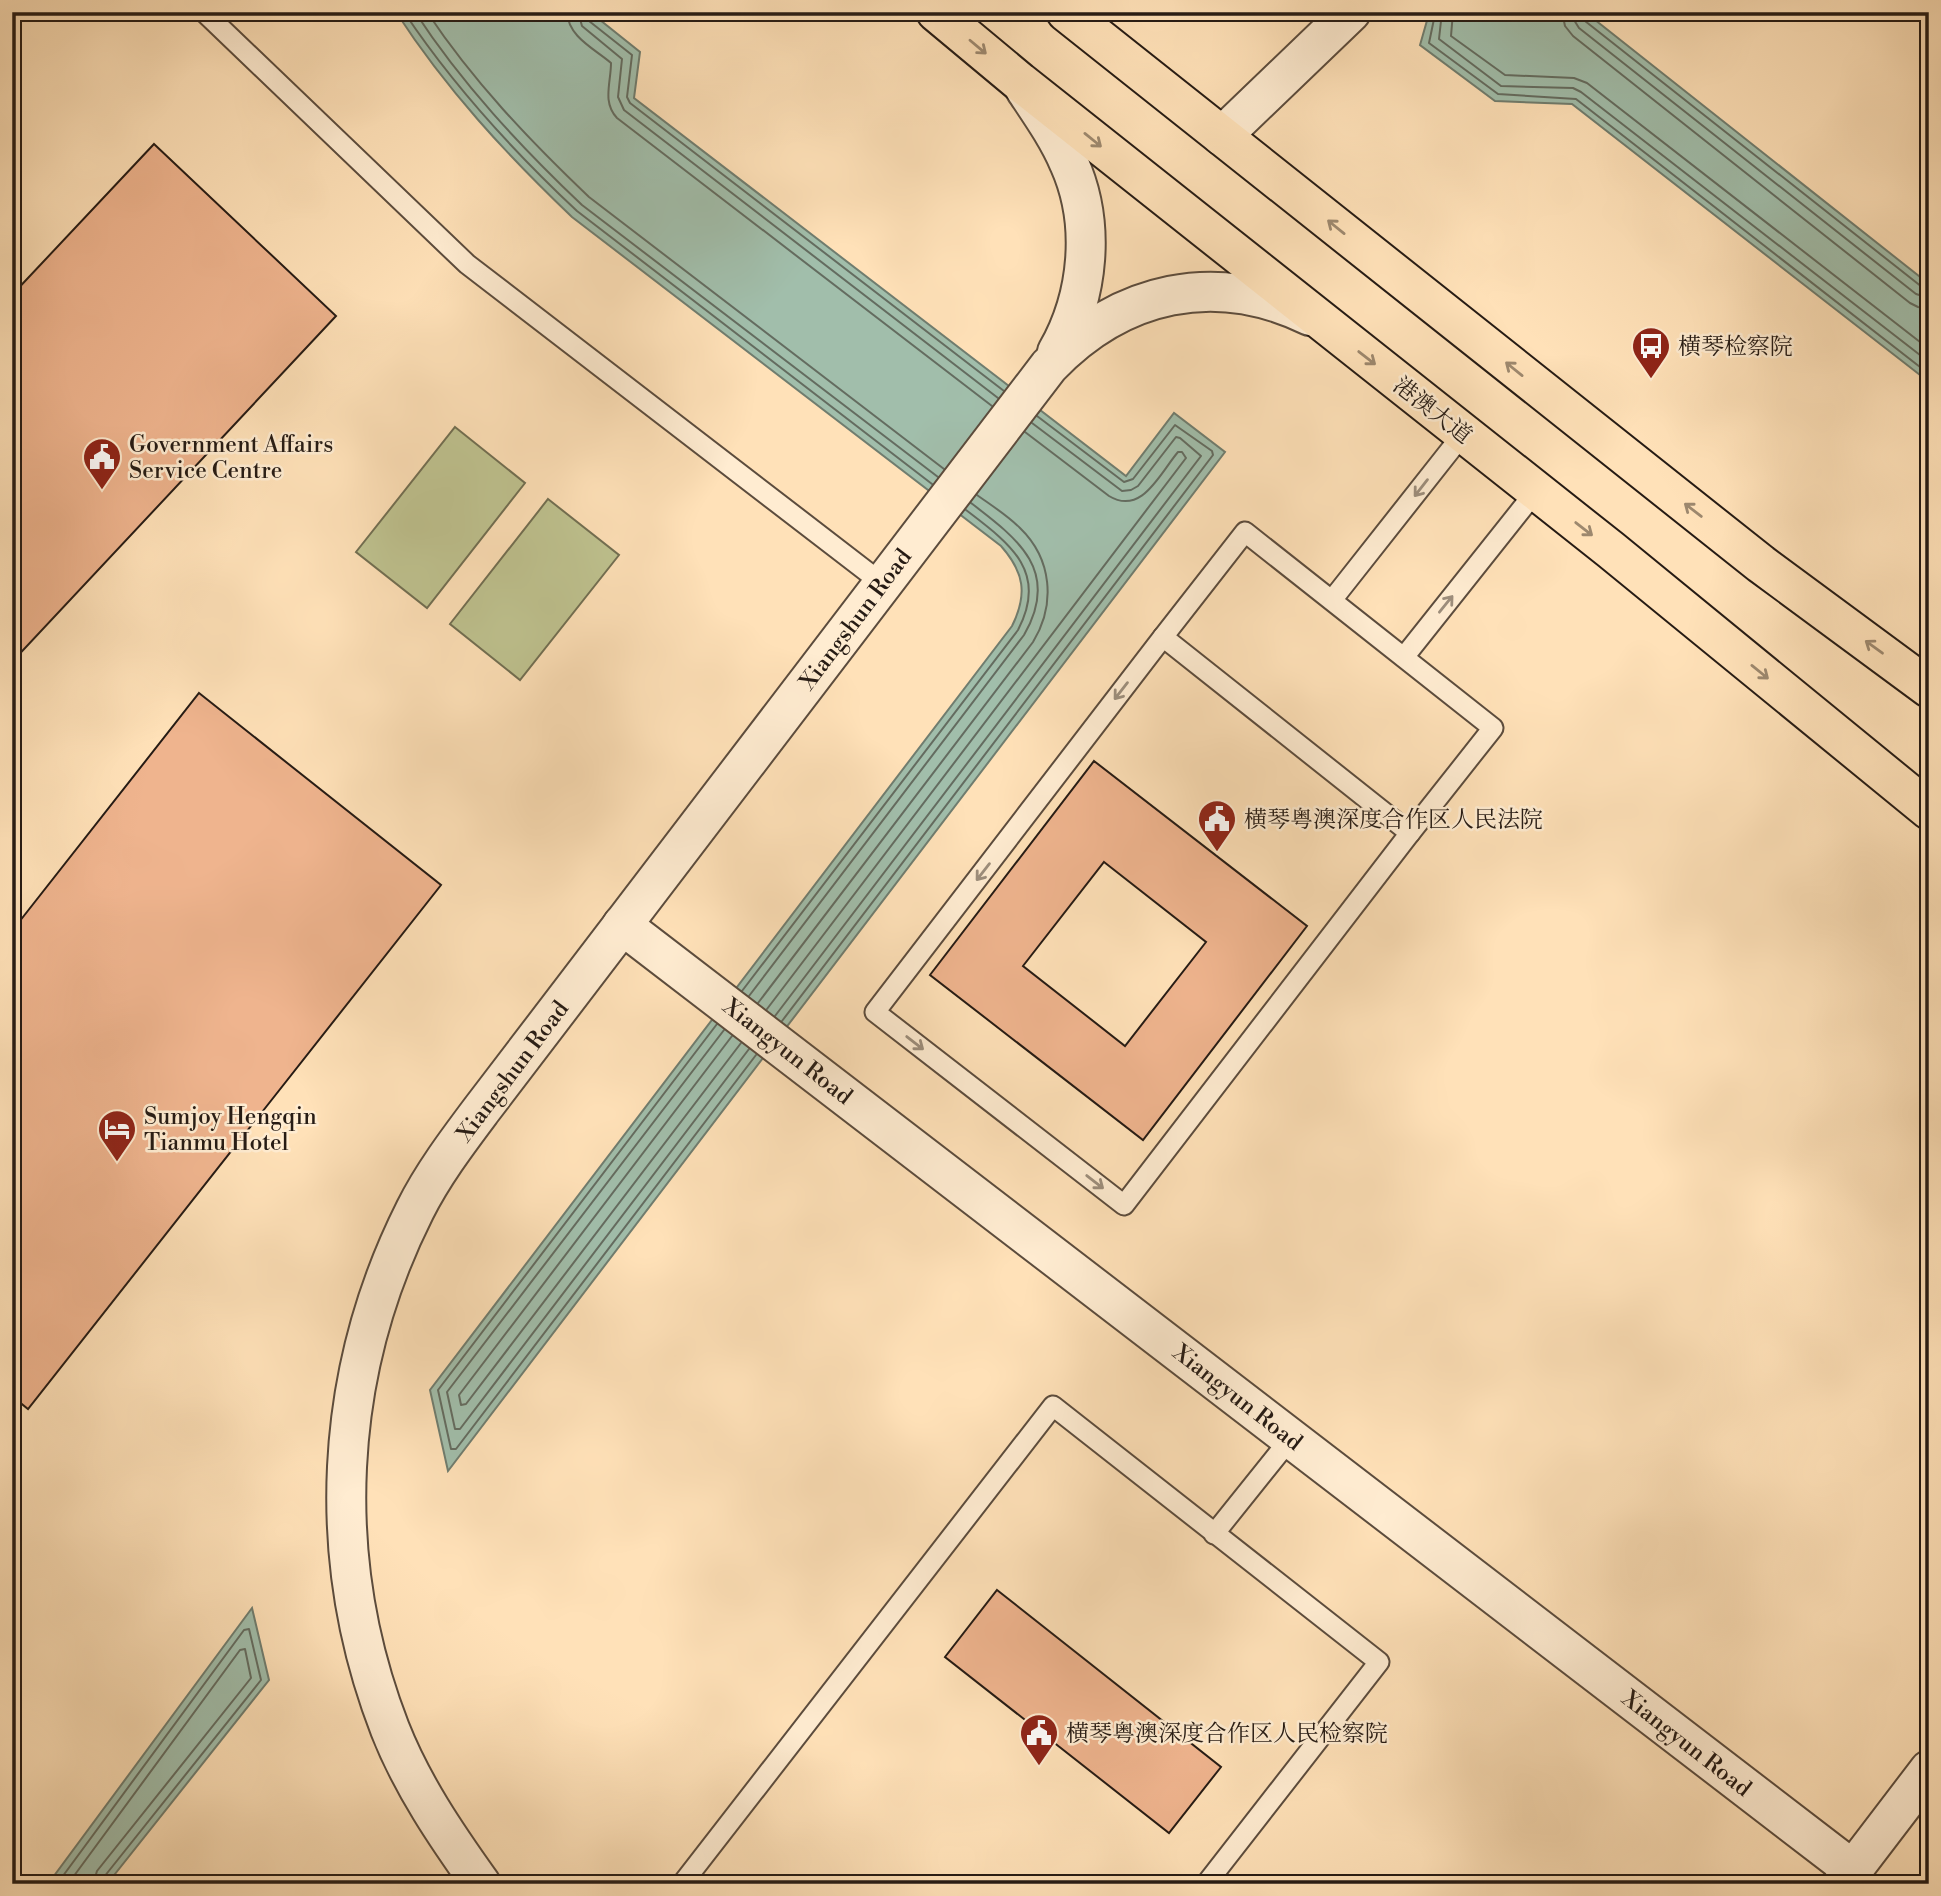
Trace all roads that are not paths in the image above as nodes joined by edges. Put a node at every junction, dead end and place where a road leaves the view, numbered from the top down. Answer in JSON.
{"nodes":[{"id":1,"x":204,"y":12,"type":"edge"},
{"id":2,"x":936,"y":12,"type":"edge"},
{"id":3,"x":1066,"y":12,"type":"edge"},
{"id":4,"x":1351,"y":12,"type":"edge"},
{"id":5,"x":1020,"y":82,"type":"junction"},
{"id":6,"x":1222,"y":136,"type":"junction"},
{"id":7,"x":1319,"y":320,"type":"junction"},
{"id":8,"x":1049,"y":366,"type":"junction"},
{"id":9,"x":1463,"y":434,"type":"junction"},
{"id":10,"x":1536,"y":491,"type":"junction"},
{"id":11,"x":883,"y":584,"type":"junction"},
{"id":12,"x":1332,"y":600,"type":"junction"},
{"id":13,"x":1163,"y":637,"type":"junction"},
{"id":14,"x":1404,"y":657,"type":"junction"},
{"id":15,"x":1929,"y":688,"type":"edge"},
{"id":16,"x":1929,"y":810,"type":"edge"},
{"id":17,"x":1410,"y":833,"type":"junction"},
{"id":18,"x":622,"y":925,"type":"junction"},
{"id":19,"x":1291,"y":1438,"type":"junction"},
{"id":20,"x":1214,"y":1534,"type":"junction"},
{"id":21,"x":1929,"y":1770,"type":"edge"},
{"id":22,"x":1847,"y":1877,"type":"edge"},
{"id":23,"x":481,"y":1884,"type":"edge"},
{"id":24,"x":682,"y":1884,"type":"edge"},
{"id":25,"x":1206,"y":1884,"type":"edge"}],
"edges":[{"from":1,"to":11,"type":"lane"},
{"from":2,"to":5,"type":"main road","name":"港澳大道","one_way":true},
{"from":3,"to":6,"type":"main road"},
{"from":4,"to":6,"type":"street"},
{"from":5,"to":7,"type":"main road","name":"港澳大道","one_way":true},
{"from":5,"to":8,"type":"street","name":"Xiangshun Road"},
{"from":15,"to":6,"type":"main road","one_way":true},
{"from":7,"to":8,"type":"street","name":"Xiangshun Road"},
{"from":7,"to":9,"type":"main road","name":"港澳大道","one_way":true},
{"from":8,"to":11,"type":"street","name":"Xiangshun Road"},
{"from":9,"to":10,"type":"main road","name":"港澳大道"},
{"from":9,"to":12,"type":"lane","one_way":true},
{"from":14,"to":10,"type":"lane","one_way":true},
{"from":10,"to":16,"type":"main road","name":"港澳大道","one_way":true},
{"from":11,"to":18,"type":"street","name":"Xiangshun Road"},
{"from":12,"to":13,"type":"lane"},
{"from":12,"to":14,"type":"lane"},
{"from":13,"to":17,"type":"lane"},
{"from":13,"to":17,"type":"lane","one_way":true},
{"from":14,"to":17,"type":"lane"},
{"from":18,"to":19,"type":"street","name":"Xiangyun Road"},
{"from":18,"to":23,"type":"street","name":"Xiangshun Road"},
{"from":19,"to":20,"type":"lane"},
{"from":19,"to":22,"type":"street","name":"Xiangyun Road"},
{"from":20,"to":24,"type":"lane"},
{"from":20,"to":25,"type":"lane"},
{"from":21,"to":22,"type":"street"}]}
